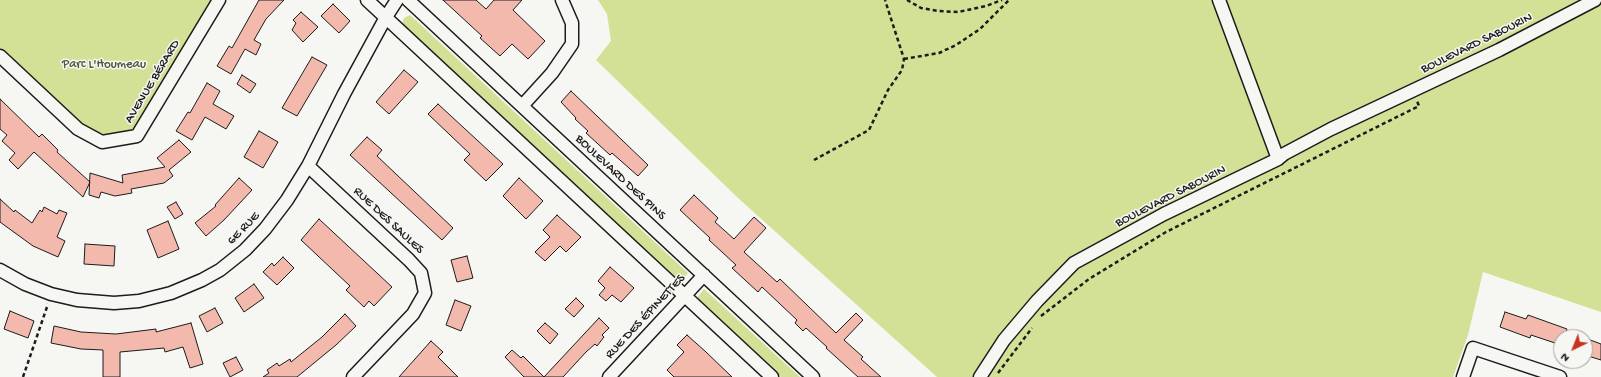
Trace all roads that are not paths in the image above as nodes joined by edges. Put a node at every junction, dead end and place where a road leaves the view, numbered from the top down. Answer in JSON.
{"nodes":[{"id":1,"x":219,"y":0,"type":"edge"},
{"id":2,"x":367,"y":0,"type":"edge"},
{"id":3,"x":397,"y":0,"type":"edge"},
{"id":4,"x":408,"y":0,"type":"edge"},
{"id":5,"x":562,"y":0,"type":"edge"},
{"id":6,"x":1219,"y":0,"type":"edge"},
{"id":7,"x":1595,"y":0,"type":"edge"},
{"id":8,"x":386,"y":17,"type":"junction"},
{"id":9,"x":0,"y":56,"type":"edge"},
{"id":10,"x":522,"y":106,"type":"junction"},
{"id":11,"x":1278,"y":159,"type":"junction"},
{"id":12,"x":308,"y":166,"type":"junction"},
{"id":13,"x":0,"y":270,"type":"edge"},
{"id":14,"x":704,"y":275,"type":"junction"},
{"id":15,"x":685,"y":296,"type":"junction"},
{"id":16,"x":354,"y":376,"type":"edge"},
{"id":17,"x":609,"y":377,"type":"edge"},
{"id":18,"x":772,"y":377,"type":"edge"},
{"id":19,"x":813,"y":377,"type":"edge"},
{"id":20,"x":980,"y":377,"type":"edge"},
{"id":21,"x":1463,"y":377,"type":"edge"},
{"id":22,"x":1560,"y":377,"type":"edge"}],
"edges":[{"from":1,"to":9,"type":"street","name":"AVENUE BÉRARD"},
{"from":2,"to":8,"type":"street"},
{"from":3,"to":8,"type":"street","name":"6E RUE"},
{"from":4,"to":10,"type":"street","name":"BOULEVARD DES PINS"},
{"from":5,"to":10,"type":"street"},
{"from":6,"to":11,"type":"street"},
{"from":7,"to":11,"type":"street","name":"BOULEVARD SABOURIN"},
{"from":8,"to":12,"type":"street","name":"6E RUE"},
{"from":8,"to":15,"type":"street"},
{"from":10,"to":14,"type":"street","name":"BOULEVARD DES PINS"},
{"from":11,"to":20,"type":"street","name":"BOULEVARD SABOURIN"},
{"from":12,"to":13,"type":"street","name":"6E RUE"},
{"from":12,"to":16,"type":"street","name":"RUE DES SAULES"},
{"from":14,"to":15,"type":"street","name":"RUE DES ÉPINETTES"},
{"from":14,"to":19,"type":"street","name":"BOULEVARD DES PINS"},
{"from":15,"to":17,"type":"street","name":"RUE DES ÉPINETTES"},
{"from":15,"to":18,"type":"street"},
{"from":21,"to":22,"type":"street"}]}
